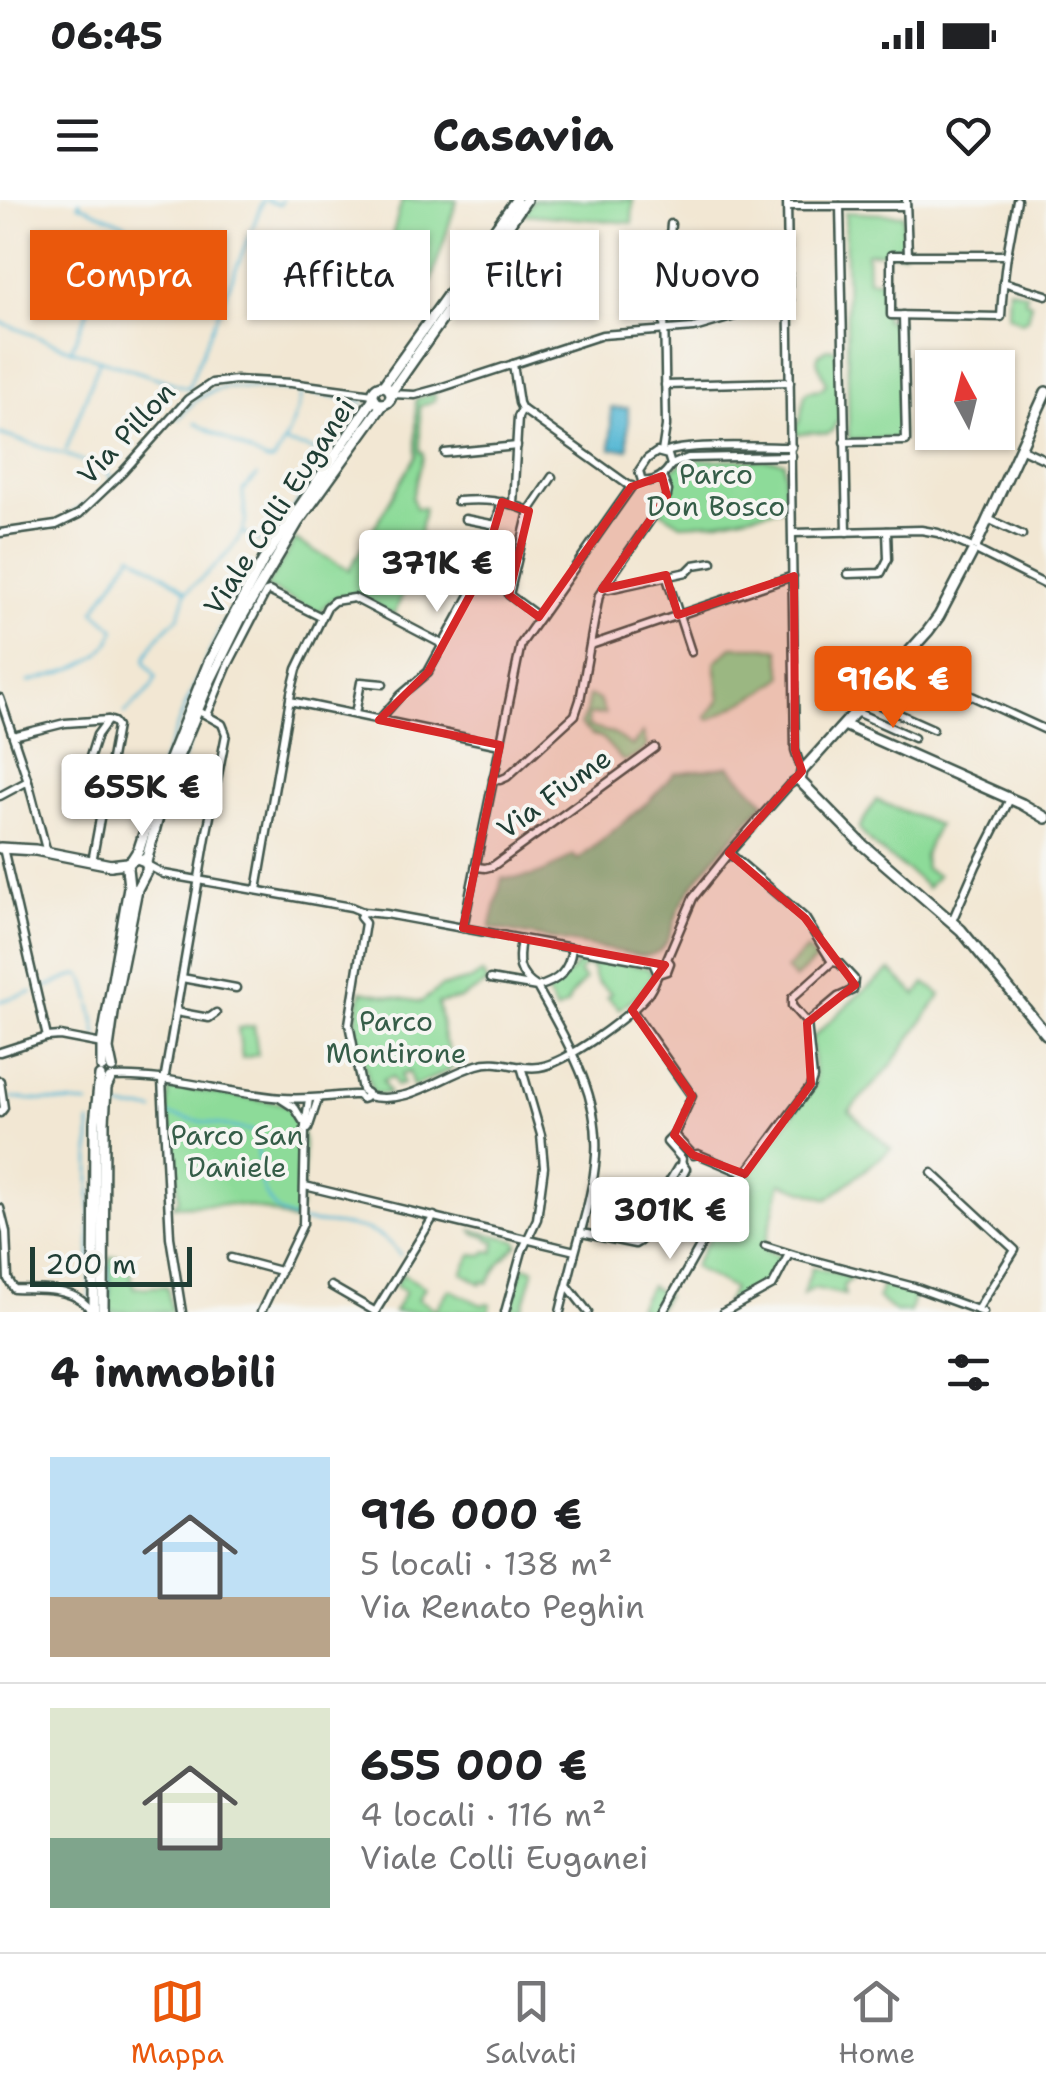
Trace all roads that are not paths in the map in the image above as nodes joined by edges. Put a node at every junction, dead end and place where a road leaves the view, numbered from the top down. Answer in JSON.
{"nodes":[{"id":1,"x":516,"y":200,"type":"edge"},
{"id":2,"x":526,"y":200,"type":"edge"},
{"id":3,"x":1017,"y":200,"type":"edge"},
{"id":4,"x":788,"y":203,"type":"edge"},
{"id":5,"x":906,"y":203,"type":"edge"},
{"id":6,"x":840,"y":206,"type":"junction"},
{"id":7,"x":671,"y":224,"type":"dead end"},
{"id":8,"x":789,"y":230,"type":"edge"},
{"id":9,"x":1008,"y":255,"type":"junction"},
{"id":10,"x":908,"y":256,"type":"junction"},
{"id":11,"x":1003,"y":282,"type":"junction"},
{"id":12,"x":1046,"y":295,"type":"edge"},
{"id":13,"x":902,"y":315,"type":"junction"},
{"id":14,"x":727,"y":320,"type":"edge"},
{"id":15,"x":790,"y":320,"type":"edge"},
{"id":16,"x":664,"y":330,"type":"junction"},
{"id":17,"x":513,"y":364,"type":"junction"},
{"id":18,"x":790,"y":382,"type":"junction"},
{"id":19,"x":665,"y":385,"type":"junction"},
{"id":20,"x":389,"y":390,"type":"junction"},
{"id":21,"x":1046,"y":392,"type":"edge"},
{"id":22,"x":376,"y":399,"type":"junction"},
{"id":23,"x":522,"y":409,"type":"junction"},
{"id":24,"x":844,"y":442,"type":"junction"},
{"id":25,"x":517,"y":446,"type":"junction"},
{"id":26,"x":1020,"y":448,"type":"junction"},
{"id":27,"x":792,"y":451,"type":"junction"},
{"id":28,"x":664,"y":452,"type":"junction"},
{"id":29,"x":445,"y":453,"type":"dead end"},
{"id":30,"x":1046,"y":460,"type":"edge"},
{"id":31,"x":671,"y":466,"type":"junction"},
{"id":32,"x":639,"y":472,"type":"junction"},
{"id":33,"x":662,"y":476,"type":"junction"},
{"id":34,"x":552,"y":477,"type":"dead end"},
{"id":35,"x":648,"y":482,"type":"junction"},
{"id":36,"x":632,"y":486,"type":"junction"},
{"id":37,"x":458,"y":501,"type":"dead end"},
{"id":38,"x":502,"y":502,"type":"junction"},
{"id":39,"x":513,"y":504,"type":"junction"},
{"id":40,"x":529,"y":511,"type":"junction"},
{"id":41,"x":465,"y":519,"type":"dead end"},
{"id":42,"x":988,"y":519,"type":"junction"},
{"id":43,"x":496,"y":525,"type":"junction"},
{"id":44,"x":887,"y":531,"type":"junction"},
{"id":45,"x":0,"y":532,"type":"edge"},
{"id":46,"x":847,"y":532,"type":"junction"},
{"id":47,"x":794,"y":533,"type":"junction"},
{"id":48,"x":1022,"y":535,"type":"dead end"},
{"id":49,"x":974,"y":549,"type":"junction"},
{"id":50,"x":712,"y":562,"type":"dead end"},
{"id":51,"x":432,"y":566,"type":"dead end"},
{"id":52,"x":848,"y":574,"type":"dead end"},
{"id":53,"x":666,"y":575,"type":"junction"},
{"id":54,"x":794,"y":576,"type":"junction"},
{"id":55,"x":477,"y":584,"type":"junction"},
{"id":56,"x":1046,"y":584,"type":"edge"},
{"id":57,"x":603,"y":588,"type":"junction"},
{"id":58,"x":539,"y":616,"type":"junction"},
{"id":59,"x":678,"y":616,"type":"junction"},
{"id":60,"x":321,"y":617,"type":"junction"},
{"id":61,"x":442,"y":644,"type":"junction"},
{"id":62,"x":591,"y":645,"type":"junction"},
{"id":63,"x":692,"y":652,"type":"dead end"},
{"id":64,"x":900,"y":662,"type":"junction"},
{"id":65,"x":383,"y":684,"type":"dead end"},
{"id":66,"x":0,"y":698,"type":"edge"},
{"id":67,"x":868,"y":700,"type":"junction"},
{"id":68,"x":290,"y":702,"type":"junction"},
{"id":69,"x":856,"y":712,"type":"junction"},
{"id":70,"x":202,"y":713,"type":"junction"},
{"id":71,"x":355,"y":714,"type":"junction"},
{"id":72,"x":108,"y":720,"type":"junction"},
{"id":73,"x":379,"y":720,"type":"junction"},
{"id":74,"x":844,"y":725,"type":"junction"},
{"id":75,"x":934,"y":730,"type":"dead end"},
{"id":76,"x":1046,"y":730,"type":"edge"},
{"id":77,"x":13,"y":736,"type":"junction"},
{"id":78,"x":914,"y":738,"type":"dead end"},
{"id":79,"x":500,"y":745,"type":"junction"},
{"id":80,"x":655,"y":748,"type":"dead end"},
{"id":81,"x":801,"y":774,"type":"junction"},
{"id":82,"x":493,"y":779,"type":"junction"},
{"id":83,"x":28,"y":781,"type":"junction"},
{"id":84,"x":81,"y":785,"type":"dead end"},
{"id":85,"x":0,"y":796,"type":"edge"},
{"id":86,"x":1010,"y":799,"type":"junction"},
{"id":87,"x":1046,"y":818,"type":"edge"},
{"id":88,"x":2,"y":848,"type":"edge"},
{"id":89,"x":47,"y":853,"type":"junction"},
{"id":90,"x":729,"y":853,"type":"junction"},
{"id":91,"x":92,"y":862,"type":"junction"},
{"id":92,"x":130,"y":866,"type":"junction"},
{"id":93,"x":477,"y":867,"type":"junction"},
{"id":94,"x":146,"y":870,"type":"junction"},
{"id":95,"x":199,"y":880,"type":"junction"},
{"id":96,"x":257,"y":890,"type":"junction"},
{"id":97,"x":367,"y":912,"type":"junction"},
{"id":98,"x":952,"y":922,"type":"junction"},
{"id":99,"x":463,"y":928,"type":"junction"},
{"id":100,"x":521,"y":940,"type":"junction"},
{"id":101,"x":572,"y":950,"type":"junction"},
{"id":102,"x":668,"y":958,"type":"junction"},
{"id":103,"x":832,"y":962,"type":"junction"},
{"id":104,"x":656,"y":967,"type":"junction"},
{"id":105,"x":182,"y":978,"type":"junction"},
{"id":106,"x":490,"y":979,"type":"dead end"},
{"id":107,"x":538,"y":987,"type":"junction"},
{"id":108,"x":236,"y":988,"type":"dead end"},
{"id":109,"x":632,"y":1010,"type":"junction"},
{"id":110,"x":176,"y":1012,"type":"junction"},
{"id":111,"x":216,"y":1013,"type":"dead end"},
{"id":112,"x":807,"y":1023,"type":"junction"},
{"id":113,"x":1046,"y":1034,"type":"edge"},
{"id":114,"x":48,"y":1037,"type":"junction"},
{"id":115,"x":102,"y":1044,"type":"junction"},
{"id":116,"x":0,"y":1052,"type":"edge"},
{"id":117,"x":573,"y":1053,"type":"junction"},
{"id":118,"x":521,"y":1066,"type":"junction"},
{"id":119,"x":110,"y":1073,"type":"junction"},
{"id":120,"x":0,"y":1081,"type":"edge"},
{"id":121,"x":163,"y":1081,"type":"junction"},
{"id":122,"x":363,"y":1094,"type":"junction"},
{"id":123,"x":280,"y":1098,"type":"junction"},
{"id":124,"x":314,"y":1099,"type":"junction"},
{"id":125,"x":0,"y":1113,"type":"edge"},
{"id":126,"x":305,"y":1126,"type":"junction"},
{"id":127,"x":306,"y":1135,"type":"junction"},
{"id":128,"x":674,"y":1135,"type":"junction"},
{"id":129,"x":694,"y":1155,"type":"junction"},
{"id":130,"x":683,"y":1167,"type":"junction"},
{"id":131,"x":932,"y":1173,"type":"dead end"},
{"id":132,"x":746,"y":1174,"type":"junction"},
{"id":133,"x":305,"y":1186,"type":"junction"},
{"id":134,"x":0,"y":1208,"type":"edge"},
{"id":135,"x":434,"y":1216,"type":"junction"},
{"id":136,"x":666,"y":1218,"type":"junction"},
{"id":137,"x":657,"y":1226,"type":"junction"},
{"id":138,"x":709,"y":1230,"type":"junction"},
{"id":139,"x":582,"y":1233,"type":"junction"},
{"id":140,"x":527,"y":1239,"type":"junction"},
{"id":141,"x":703,"y":1240,"type":"junction"},
{"id":142,"x":765,"y":1246,"type":"dead end"},
{"id":143,"x":575,"y":1250,"type":"junction"},
{"id":144,"x":789,"y":1254,"type":"junction"},
{"id":145,"x":231,"y":1258,"type":"dead end"},
{"id":146,"x":280,"y":1272,"type":"junction"},
{"id":147,"x":566,"y":1285,"type":"junction"},
{"id":148,"x":330,"y":1286,"type":"dead end"},
{"id":149,"x":980,"y":1311,"type":"edge"},
{"id":150,"x":94,"y":1312,"type":"edge"},
{"id":151,"x":103,"y":1312,"type":"edge"},
{"id":152,"x":182,"y":1312,"type":"edge"},
{"id":153,"x":260,"y":1312,"type":"edge"},
{"id":154,"x":376,"y":1312,"type":"edge"},
{"id":155,"x":505,"y":1312,"type":"edge"},
{"id":156,"x":560,"y":1312,"type":"edge"},
{"id":157,"x":588,"y":1312,"type":"edge"},
{"id":158,"x":663,"y":1312,"type":"edge"},
{"id":159,"x":724,"y":1312,"type":"edge"}],
"edges":[{"from":1,"to":20,"type":"main road","name":"Viale Colli Euganei"},
{"from":2,"to":20,"type":"main road","name":"Viale Colli Euganei"},
{"from":3,"to":9,"type":"street"},
{"from":4,"to":6,"type":"street"},
{"from":4,"to":8,"type":"street"},
{"from":5,"to":6,"type":"street"},
{"from":5,"to":10,"type":"street"},
{"from":6,"to":24,"type":"street"},
{"from":7,"to":16,"type":"street"},
{"from":9,"to":10,"type":"street"},
{"from":9,"to":11,"type":"street"},
{"from":10,"to":13,"type":"street"},
{"from":11,"to":12,"type":"street"},
{"from":11,"to":13,"type":"street"},
{"from":13,"to":24,"type":"street"},
{"from":14,"to":16,"type":"street"},
{"from":15,"to":18,"type":"street"},
{"from":16,"to":17,"type":"street"},
{"from":16,"to":19,"type":"street"},
{"from":17,"to":20,"type":"street"},
{"from":17,"to":23,"type":"street"},
{"from":18,"to":19,"type":"street"},
{"from":18,"to":27,"type":"street"},
{"from":19,"to":28,"type":"street"},
{"from":20,"to":22,"type":"main road","name":"Viale Colli Euganei"},
{"from":20,"to":22,"type":"main road","name":"Viale Colli Euganei"},
{"from":21,"to":26,"type":"main road"},
{"from":22,"to":45,"type":"street","name":"Via Pillon"},
{"from":22,"to":70,"type":"main road","name":"Viale Colli Euganei"},
{"from":22,"to":92,"type":"main road","name":"Viale Colli Euganei"},
{"from":23,"to":25,"type":"street"},
{"from":23,"to":36,"type":"street"},
{"from":24,"to":46,"type":"street"},
{"from":25,"to":29,"type":"street"},
{"from":25,"to":39,"type":"street"},
{"from":26,"to":30,"type":"street"},
{"from":26,"to":42,"type":"main road"},
{"from":27,"to":28,"type":"street"},
{"from":27,"to":31,"type":"street"},
{"from":27,"to":47,"type":"street"},
{"from":28,"to":31,"type":"street"},
{"from":28,"to":32,"type":"street"},
{"from":31,"to":33,"type":"street"},
{"from":32,"to":35,"type":"street"},
{"from":32,"to":36,"type":"street"},
{"from":33,"to":35,"type":"street"},
{"from":33,"to":57,"type":"street"},
{"from":34,"to":40,"type":"street"},
{"from":35,"to":36,"type":"street"},
{"from":36,"to":58,"type":"street"},
{"from":37,"to":38,"type":"street"},
{"from":38,"to":39,"type":"street"},
{"from":38,"to":43,"type":"street"},
{"from":39,"to":40,"type":"street"},
{"from":40,"to":58,"type":"street"},
{"from":41,"to":43,"type":"street"},
{"from":42,"to":48,"type":"street"},
{"from":42,"to":49,"type":"main road"},
{"from":43,"to":55,"type":"street"},
{"from":44,"to":46,"type":"street"},
{"from":44,"to":49,"type":"street"},
{"from":44,"to":52,"type":"street"},
{"from":46,"to":47,"type":"street"},
{"from":47,"to":54,"type":"street"},
{"from":49,"to":56,"type":"street"},
{"from":49,"to":64,"type":"main road"},
{"from":50,"to":53,"type":"street"},
{"from":51,"to":55,"type":"street"},
{"from":53,"to":57,"type":"street"},
{"from":53,"to":59,"type":"street"},
{"from":54,"to":59,"type":"street"},
{"from":54,"to":81,"type":"street"},
{"from":55,"to":61,"type":"street"},
{"from":57,"to":62,"type":"street"},
{"from":58,"to":79,"type":"street"},
{"from":59,"to":62,"type":"street"},
{"from":59,"to":63,"type":"street"},
{"from":60,"to":61,"type":"street"},
{"from":60,"to":68,"type":"street"},
{"from":60,"to":70,"type":"street"},
{"from":61,"to":73,"type":"street"},
{"from":62,"to":82,"type":"street"},
{"from":64,"to":67,"type":"main road"},
{"from":64,"to":76,"type":"street"},
{"from":65,"to":71,"type":"street"},
{"from":66,"to":77,"type":"street"},
{"from":67,"to":69,"type":"main road"},
{"from":67,"to":75,"type":"street"},
{"from":68,"to":71,"type":"street"},
{"from":68,"to":96,"type":"street"},
{"from":69,"to":74,"type":"main road"},
{"from":69,"to":78,"type":"street"},
{"from":70,"to":94,"type":"main road","name":"Viale Colli Euganei"},
{"from":70,"to":95,"type":"street"},
{"from":71,"to":73,"type":"street"},
{"from":72,"to":77,"type":"street"},
{"from":72,"to":84,"type":"street"},
{"from":72,"to":91,"type":"street"},
{"from":73,"to":79,"type":"street"},
{"from":74,"to":81,"type":"main road"},
{"from":74,"to":86,"type":"main road"},
{"from":77,"to":83,"type":"street"},
{"from":79,"to":82,"type":"street"},
{"from":80,"to":93,"type":"street","name":"Via Fiume"},
{"from":81,"to":90,"type":"street"},
{"from":81,"to":98,"type":"main road"},
{"from":82,"to":93,"type":"street"},
{"from":83,"to":85,"type":"street"},
{"from":83,"to":89,"type":"street"},
{"from":86,"to":87,"type":"main road"},
{"from":86,"to":98,"type":"street"},
{"from":88,"to":89,"type":"main road"},
{"from":88,"to":114,"type":"street"},
{"from":89,"to":91,"type":"main road"},
{"from":90,"to":102,"type":"street"},
{"from":90,"to":103,"type":"street"},
{"from":91,"to":92,"type":"main road"},
{"from":92,"to":94,"type":"main road"},
{"from":92,"to":94,"type":"main road"},
{"from":92,"to":115,"type":"main road","name":"Viale Colli Euganei"},
{"from":93,"to":99,"type":"street"},
{"from":94,"to":95,"type":"street"},
{"from":94,"to":119,"type":"main road","name":"Viale Colli Euganei"},
{"from":95,"to":96,"type":"street"},
{"from":95,"to":105,"type":"street"},
{"from":96,"to":97,"type":"street"},
{"from":97,"to":99,"type":"street"},
{"from":97,"to":122,"type":"street"},
{"from":98,"to":113,"type":"main road"},
{"from":99,"to":100,"type":"street"},
{"from":100,"to":101,"type":"street"},
{"from":100,"to":107,"type":"street"},
{"from":101,"to":104,"type":"street"},
{"from":101,"to":107,"type":"street"},
{"from":102,"to":104,"type":"street"},
{"from":102,"to":104,"type":"street"},
{"from":103,"to":112,"type":"street"},
{"from":103,"to":112,"type":"street"},
{"from":104,"to":109,"type":"street"},
{"from":105,"to":108,"type":"street"},
{"from":105,"to":110,"type":"street"},
{"from":106,"to":107,"type":"street"},
{"from":107,"to":117,"type":"street"},
{"from":109,"to":117,"type":"street"},
{"from":109,"to":128,"type":"street"},
{"from":110,"to":111,"type":"street"},
{"from":110,"to":121,"type":"street"},
{"from":112,"to":132,"type":"street"},
{"from":114,"to":115,"type":"street"},
{"from":114,"to":116,"type":"street"},
{"from":115,"to":119,"type":"main road","name":"Viale Colli Euganei"},
{"from":117,"to":118,"type":"street"},
{"from":117,"to":139,"type":"street"},
{"from":118,"to":122,"type":"street"},
{"from":118,"to":140,"type":"street"},
{"from":119,"to":121,"type":"street"},
{"from":119,"to":150,"type":"main road","name":"Viale Colli Euganei"},
{"from":119,"to":151,"type":"main road","name":"Viale Colli Euganei"},
{"from":120,"to":125,"type":"street"},
{"from":121,"to":123,"type":"street"},
{"from":121,"to":152,"type":"street"},
{"from":122,"to":124,"type":"street"},
{"from":123,"to":124,"type":"street"},
{"from":123,"to":126,"type":"street"},
{"from":124,"to":126,"type":"street"},
{"from":124,"to":127,"type":"street"},
{"from":126,"to":127,"type":"street"},
{"from":127,"to":133,"type":"street"},
{"from":128,"to":129,"type":"street"},
{"from":128,"to":130,"type":"street"},
{"from":129,"to":130,"type":"street"},
{"from":129,"to":132,"type":"street"},
{"from":130,"to":136,"type":"street"},
{"from":130,"to":137,"type":"street"},
{"from":131,"to":149,"type":"street"},
{"from":132,"to":138,"type":"street"},
{"from":133,"to":135,"type":"street"},
{"from":133,"to":146,"type":"street"},
{"from":134,"to":150,"type":"street"},
{"from":135,"to":140,"type":"street"},
{"from":135,"to":154,"type":"street"},
{"from":136,"to":137,"type":"street"},
{"from":136,"to":138,"type":"street"},
{"from":137,"to":139,"type":"street"},
{"from":137,"to":141,"type":"street"},
{"from":138,"to":141,"type":"street"},
{"from":139,"to":143,"type":"street"},
{"from":140,"to":143,"type":"street"},
{"from":140,"to":155,"type":"street"},
{"from":141,"to":158,"type":"street"},
{"from":142,"to":144,"type":"street"},
{"from":143,"to":147,"type":"street"},
{"from":144,"to":149,"type":"street"},
{"from":144,"to":159,"type":"street"},
{"from":145,"to":146,"type":"street"},
{"from":146,"to":153,"type":"street"},
{"from":147,"to":156,"type":"street"},
{"from":147,"to":157,"type":"street"},
{"from":148,"to":154,"type":"street"}]}
